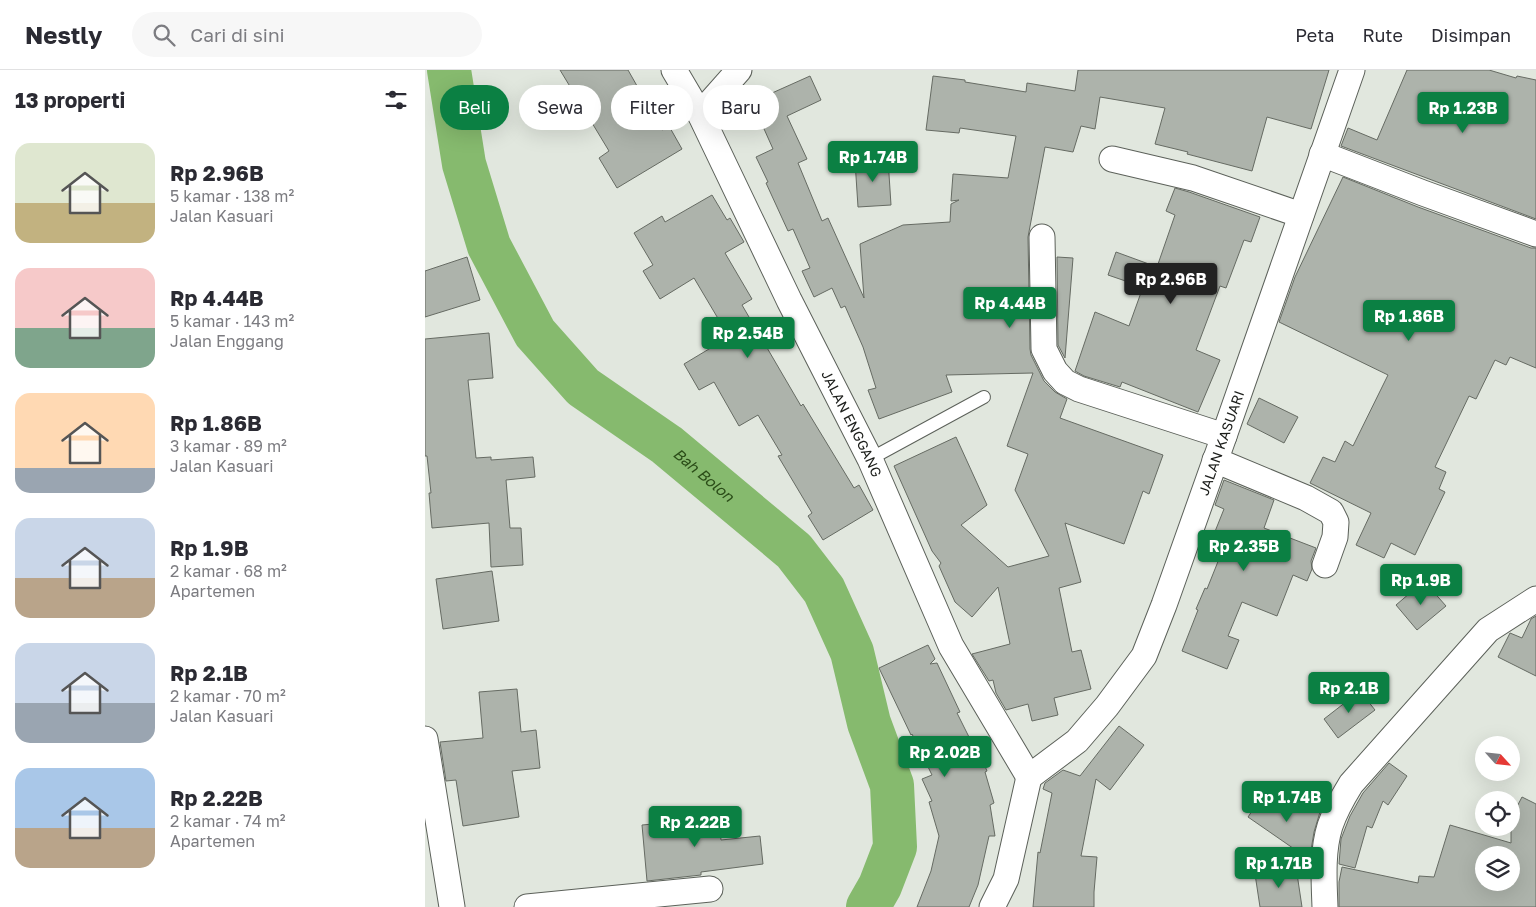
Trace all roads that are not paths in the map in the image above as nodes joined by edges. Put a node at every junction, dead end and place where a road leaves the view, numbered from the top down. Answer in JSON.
{"nodes":[{"id":1,"x":674,"y":70,"type":"edge"},
{"id":2,"x":739,"y":70,"type":"edge"},
{"id":3,"x":1351,"y":70,"type":"edge"},
{"id":4,"x":700,"y":114,"type":"junction"},
{"id":5,"x":1322,"y":154,"type":"junction"},
{"id":6,"x":1112,"y":159,"type":"dead end"},
{"id":7,"x":1301,"y":216,"type":"junction"},
{"id":8,"x":1536,"y":234,"type":"edge"},
{"id":9,"x":1042,"y":237,"type":"dead end"},
{"id":10,"x":984,"y":397,"type":"dead end"},
{"id":11,"x":1224,"y":436,"type":"junction"},
{"id":12,"x":869,"y":459,"type":"junction"},
{"id":13,"x":1215,"y":460,"type":"junction"},
{"id":14,"x":1325,"y":565,"type":"dead end"},
{"id":15,"x":1536,"y":599,"type":"edge"},
{"id":16,"x":425,"y":739,"type":"edge"},
{"id":17,"x":1029,"y":777,"type":"junction"},
{"id":18,"x":709,"y":889,"type":"dead end"},
{"id":19,"x":997,"y":903,"type":"edge"},
{"id":20,"x":1327,"y":906,"type":"edge"},
{"id":21,"x":452,"y":907,"type":"edge"},
{"id":22,"x":527,"y":907,"type":"edge"}],
"edges":[{"from":1,"to":4,"type":"street","name":"JALAN ENGGANG"},
{"from":2,"to":4,"type":"street"},
{"from":3,"to":5,"type":"street","name":"JALAN KASUARI"},
{"from":4,"to":12,"type":"street","name":"JALAN ENGGANG"},
{"from":5,"to":7,"type":"street","name":"JALAN KASUARI"},
{"from":5,"to":8,"type":"street"},
{"from":6,"to":7,"type":"street"},
{"from":7,"to":11,"type":"street","name":"JALAN KASUARI"},
{"from":9,"to":11,"type":"street"},
{"from":10,"to":12,"type":"lane"},
{"from":11,"to":13,"type":"street","name":"JALAN KASUARI"},
{"from":12,"to":17,"type":"street","name":"JALAN ENGGANG"},
{"from":13,"to":14,"type":"street"},
{"from":13,"to":17,"type":"street","name":"JALAN KASUARI"},
{"from":15,"to":20,"type":"street"},
{"from":16,"to":21,"type":"street"},
{"from":17,"to":19,"type":"street"},
{"from":18,"to":22,"type":"street"}]}
